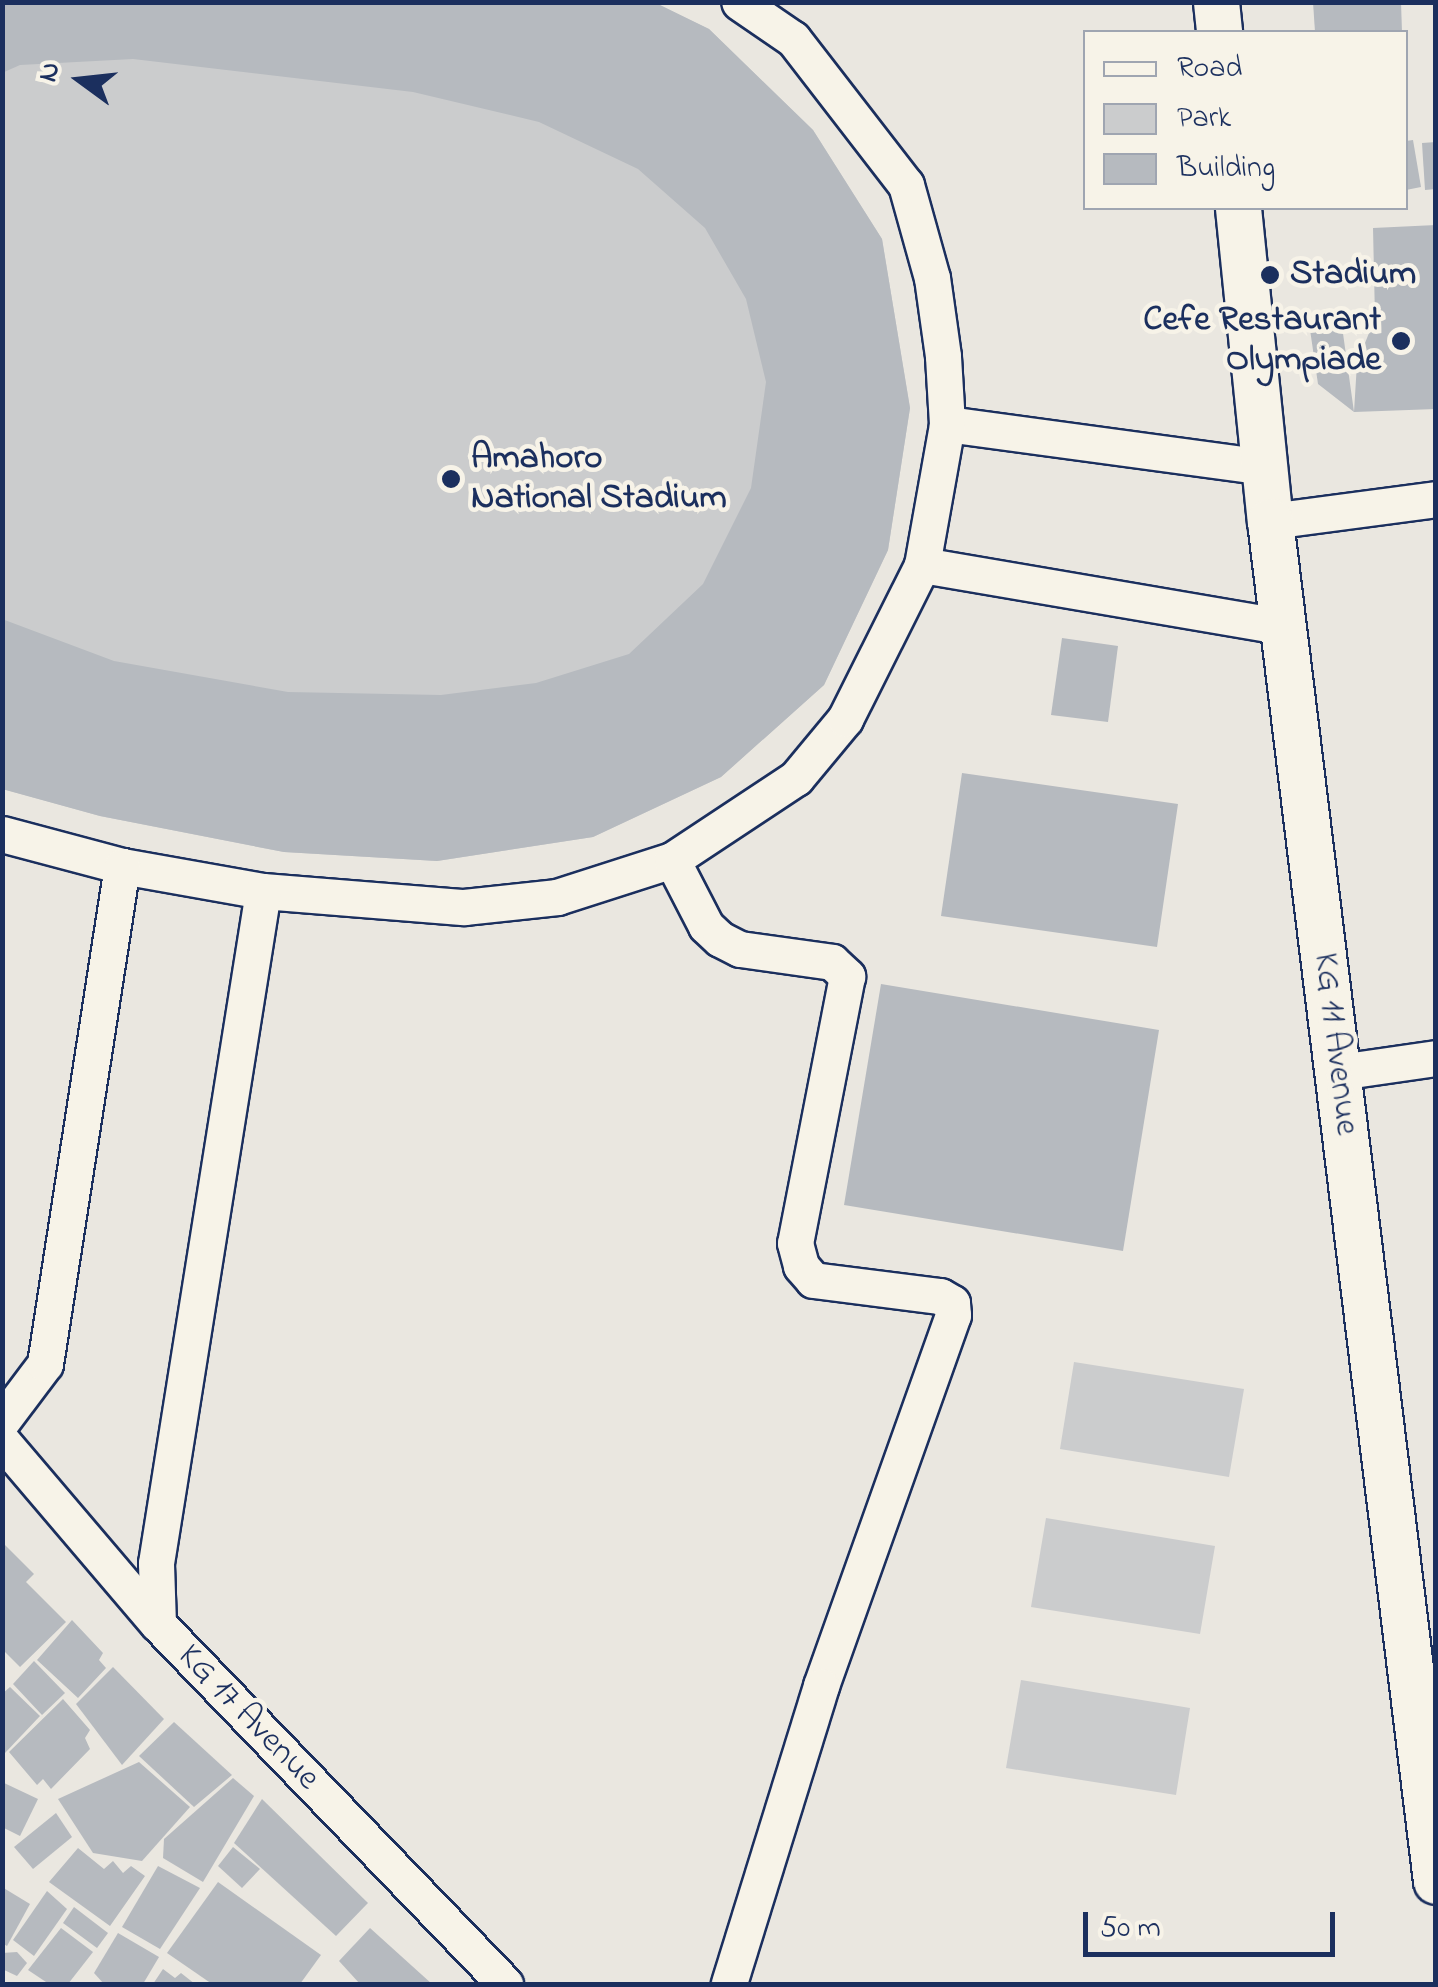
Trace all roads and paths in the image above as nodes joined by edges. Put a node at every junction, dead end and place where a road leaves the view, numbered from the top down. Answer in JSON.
{"nodes":[{"id":1,"x":739,"y":2,"type":"edge"},
{"id":2,"x":1216,"y":2,"type":"edge"},
{"id":3,"x":1219,"y":30,"type":"edge"},
{"id":4,"x":1238,"y":210,"type":"edge"},
{"id":5,"x":948,"y":424,"type":"junction"},
{"id":6,"x":1266,"y":468,"type":"junction"},
{"id":7,"x":1436,"y":499,"type":"edge"},
{"id":8,"x":1270,"y":521,"type":"junction"},
{"id":9,"x":922,"y":566,"type":"junction"},
{"id":10,"x":1283,"y":627,"type":"junction"},
{"id":11,"x":2,"y":834,"type":"edge"},
{"id":12,"x":672,"y":860,"type":"junction"},
{"id":13,"x":122,"y":866,"type":"junction"},
{"id":14,"x":263,"y":891,"type":"junction"},
{"id":15,"x":1436,"y":1058,"type":"edge"},
{"id":16,"x":1339,"y":1072,"type":"junction"},
{"id":17,"x":2,"y":1421,"type":"edge"},
{"id":18,"x":2,"y":1441,"type":"edge"},
{"id":19,"x":158,"y":1624,"type":"junction"},
{"id":20,"x":1436,"y":1881,"type":"edge"},
{"id":21,"x":506,"y":1984,"type":"edge"},
{"id":22,"x":729,"y":1984,"type":"edge"}],
"edges":[{"from":1,"to":5,"type":"street"},
{"from":2,"to":3,"type":"main road"},
{"from":4,"to":6,"type":"main road","name":"KG 11 Avenue"},
{"from":5,"to":6,"type":"street"},
{"from":5,"to":9,"type":"street"},
{"from":6,"to":8,"type":"main road","name":"KG 11 Avenue"},
{"from":7,"to":8,"type":"street"},
{"from":8,"to":10,"type":"main road","name":"KG 11 Avenue"},
{"from":9,"to":10,"type":"street"},
{"from":9,"to":12,"type":"street"},
{"from":10,"to":16,"type":"main road","name":"KG 11 Avenue"},
{"from":11,"to":13,"type":"street"},
{"from":12,"to":14,"type":"street"},
{"from":12,"to":22,"type":"street"},
{"from":13,"to":14,"type":"street"},
{"from":13,"to":17,"type":"street"},
{"from":14,"to":19,"type":"street"},
{"from":15,"to":16,"type":"street"},
{"from":16,"to":20,"type":"main road","name":"KG 11 Avenue"},
{"from":18,"to":19,"type":"street","name":"KG 17 Avenue"},
{"from":19,"to":21,"type":"street","name":"KG 17 Avenue"}]}
